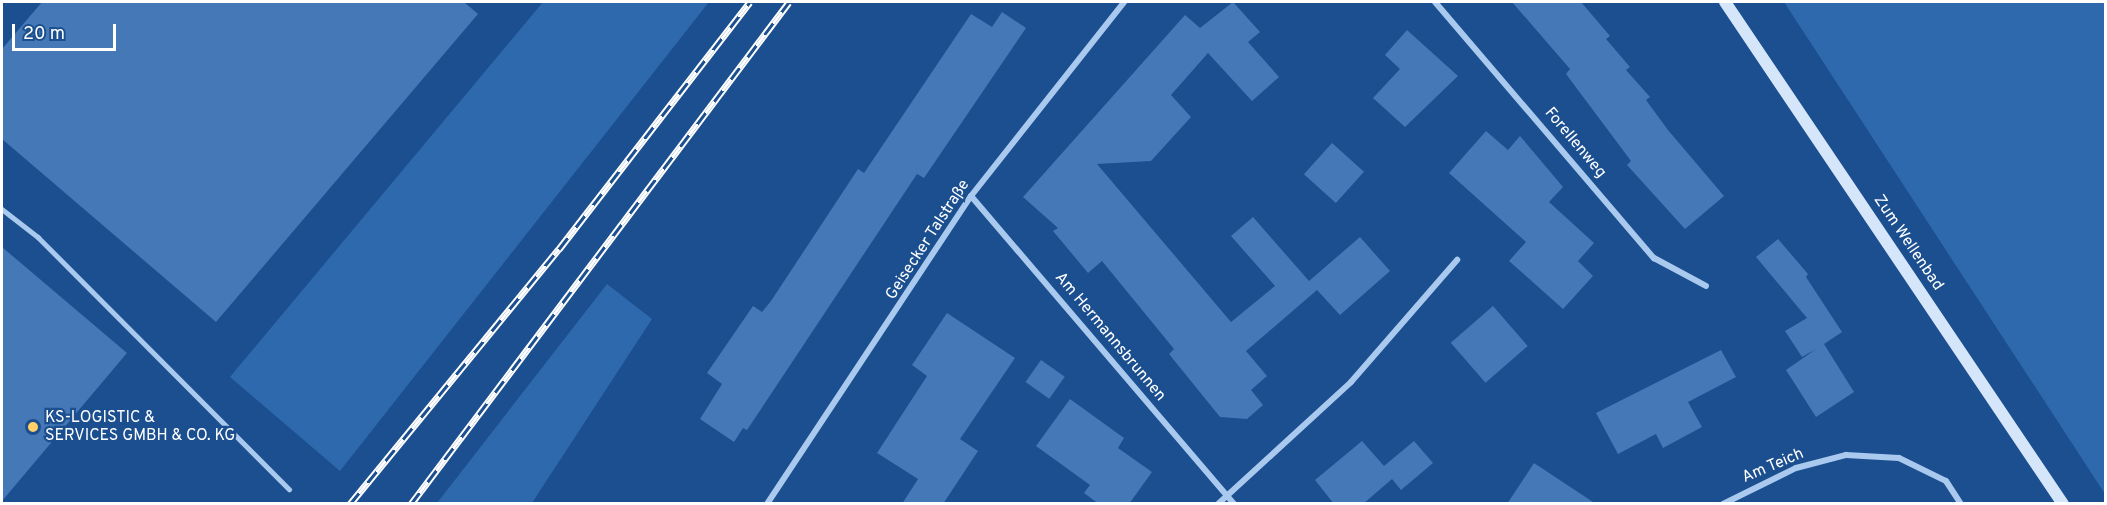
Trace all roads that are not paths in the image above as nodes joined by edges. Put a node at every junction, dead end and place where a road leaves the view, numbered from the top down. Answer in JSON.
{"nodes":[{"id":1,"x":1124,"y":2,"type":"edge"},
{"id":2,"x":1435,"y":2,"type":"edge"},
{"id":3,"x":1725,"y":2,"type":"edge"},
{"id":4,"x":971,"y":196,"type":"junction"},
{"id":5,"x":2,"y":209,"type":"edge"},
{"id":6,"x":1457,"y":260,"type":"dead end"},
{"id":7,"x":1706,"y":286,"type":"dead end"},
{"id":8,"x":289,"y":489,"type":"dead end"},
{"id":9,"x":1227,"y":496,"type":"junction"},
{"id":10,"x":767,"y":504,"type":"edge"},
{"id":11,"x":1218,"y":504,"type":"edge"},
{"id":12,"x":1234,"y":504,"type":"edge"},
{"id":13,"x":1723,"y":504,"type":"edge"},
{"id":14,"x":1961,"y":504,"type":"edge"},
{"id":15,"x":2063,"y":504,"type":"edge"}],
"edges":[{"from":1,"to":4,"type":"street","name":"Geisecker Talstraße"},
{"from":2,"to":7,"type":"street","name":"Forellenweg"},
{"from":3,"to":15,"type":"main road","name":"Zum Wellenbad"},
{"from":4,"to":9,"type":"street","name":"Am Hermannsbrunnen"},
{"from":4,"to":10,"type":"street","name":"Geisecker Talstraße"},
{"from":5,"to":8,"type":"lane"},
{"from":6,"to":9,"type":"street"},
{"from":9,"to":11,"type":"street"},
{"from":9,"to":12,"type":"street","name":"Am Hermannsbrunnen"},
{"from":13,"to":14,"type":"street","name":"Am Teich"}]}
